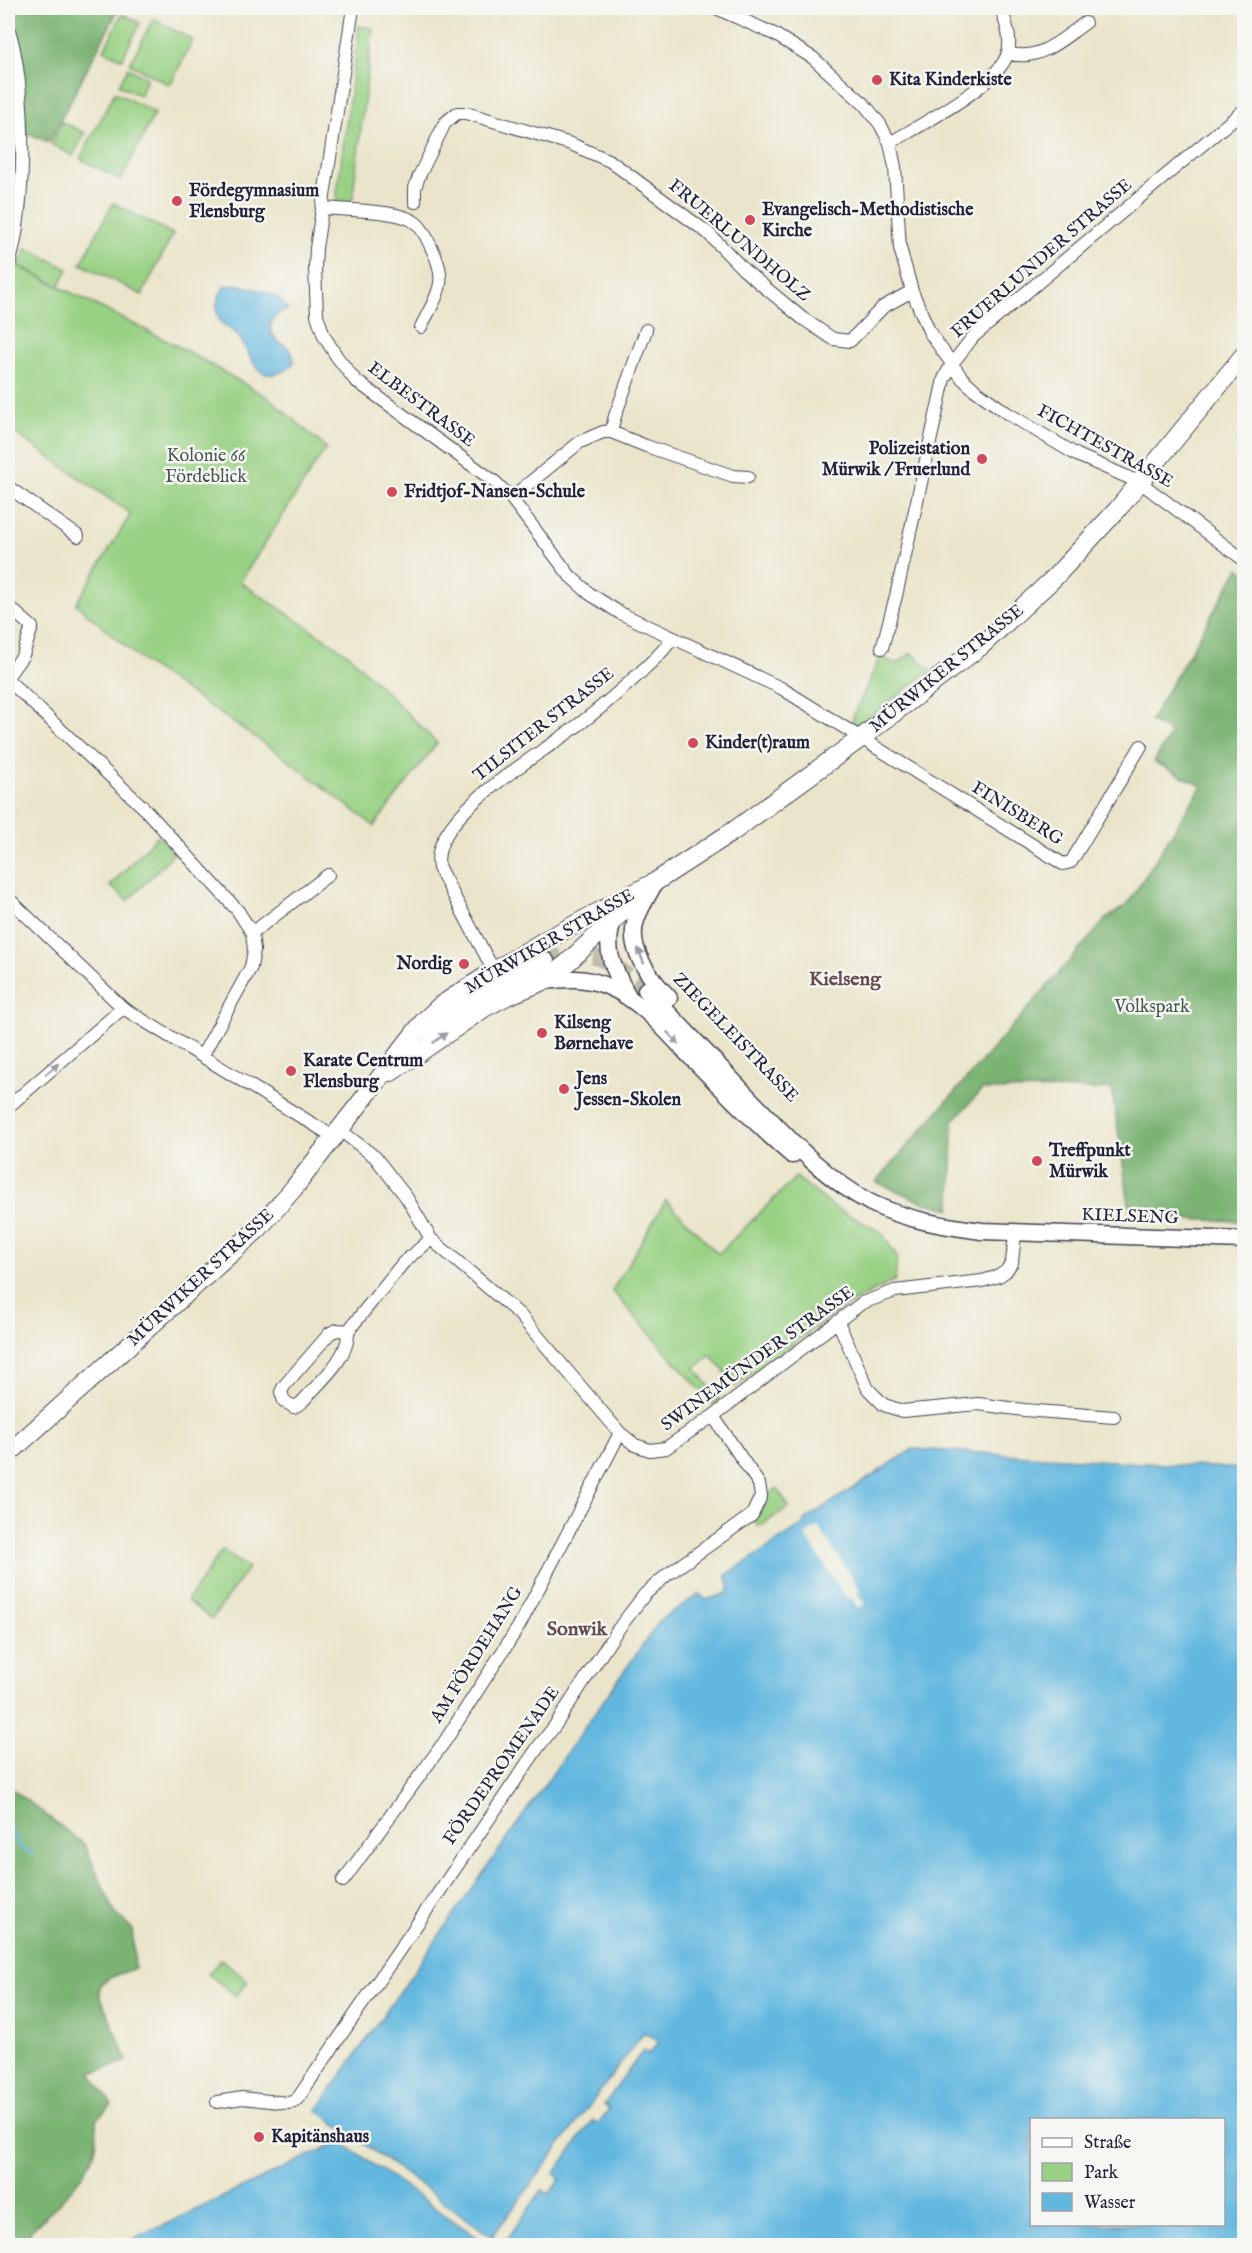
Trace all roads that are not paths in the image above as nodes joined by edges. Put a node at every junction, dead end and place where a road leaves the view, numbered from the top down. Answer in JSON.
{"nodes":[{"id":1,"x":354,"y":8,"type":"edge"},
{"id":2,"x":716,"y":8,"type":"edge"},
{"id":3,"x":1001,"y":8,"type":"edge"},
{"id":4,"x":1085,"y":22,"type":"dead end"},
{"id":5,"x":8,"y":27,"type":"edge"},
{"id":6,"x":1008,"y":53,"type":"junction"},
{"id":7,"x":1245,"y":110,"type":"edge"},
{"id":8,"x":890,"y":143,"type":"junction"},
{"id":9,"x":415,"y":202,"type":"dead end"},
{"id":10,"x":322,"y":208,"type":"junction"},
{"id":11,"x":8,"y":267,"type":"edge"},
{"id":12,"x":912,"y":291,"type":"junction"},
{"id":13,"x":421,"y":327,"type":"dead end"},
{"id":14,"x":646,"y":330,"type":"dead end"},
{"id":15,"x":1245,"y":356,"type":"edge"},
{"id":16,"x":951,"y":365,"type":"junction"},
{"id":17,"x":611,"y":432,"type":"junction"},
{"id":18,"x":748,"y":477,"type":"dead end"},
{"id":19,"x":1141,"y":483,"type":"junction"},
{"id":20,"x":8,"y":487,"type":"edge"},
{"id":21,"x":511,"y":498,"type":"junction"},
{"id":22,"x":78,"y":536,"type":"dead end"},
{"id":23,"x":1245,"y":560,"type":"edge"},
{"id":24,"x":8,"y":606,"type":"edge"},
{"id":25,"x":672,"y":638,"type":"junction"},
{"id":26,"x":882,"y":648,"type":"dead end"},
{"id":27,"x":8,"y":678,"type":"edge"},
{"id":28,"x":861,"y":738,"type":"junction"},
{"id":29,"x":1141,"y":746,"type":"dead end"},
{"id":30,"x":328,"y":875,"type":"dead end"},
{"id":31,"x":647,"y":887,"type":"junction"},
{"id":32,"x":8,"y":897,"type":"edge"},
{"id":33,"x":613,"y":921,"type":"junction"},
{"id":34,"x":252,"y":933,"type":"junction"},
{"id":35,"x":546,"y":961,"type":"tunnel mouth"},
{"id":36,"x":494,"y":971,"type":"junction"},
{"id":37,"x":544,"y":981,"type":"junction"},
{"id":38,"x":646,"y":990,"type":"tunnel mouth"},
{"id":39,"x":630,"y":998,"type":"junction"},
{"id":40,"x":123,"y":1008,"type":"junction"},
{"id":41,"x":411,"y":1038,"type":"junction"},
{"id":42,"x":202,"y":1056,"type":"junction"},
{"id":43,"x":375,"y":1084,"type":"junction"},
{"id":44,"x":8,"y":1107,"type":"edge"},
{"id":45,"x":337,"y":1133,"type":"junction"},
{"id":46,"x":865,"y":1199,"type":"junction"},
{"id":47,"x":1015,"y":1234,"type":"junction"},
{"id":48,"x":431,"y":1239,"type":"junction"},
{"id":49,"x":1245,"y":1240,"type":"edge"},
{"id":50,"x":838,"y":1322,"type":"junction"},
{"id":51,"x":348,"y":1331,"type":"junction"},
{"id":52,"x":713,"y":1416,"type":"junction"},
{"id":53,"x":1114,"y":1417,"type":"dead end"},
{"id":54,"x":620,"y":1433,"type":"junction"},
{"id":55,"x":8,"y":1454,"type":"edge"},
{"id":56,"x":343,"y":1881,"type":"dead end"},
{"id":57,"x":217,"y":2102,"type":"dead end"}],
"edges":[{"from":1,"to":10,"type":"street","name":"ELBESTRASSE"},
{"from":2,"to":8,"type":"street"},
{"from":3,"to":6,"type":"street"},
{"from":4,"to":6,"type":"street"},
{"from":5,"to":11,"type":"street"},
{"from":6,"to":8,"type":"street"},
{"from":7,"to":16,"type":"street","name":"FRUERLUNDER STRASSE"},
{"from":8,"to":12,"type":"street","name":"FICHTESTRASSE"},
{"from":9,"to":12,"type":"street","name":"FRUERLUNDHOLZ"},
{"from":10,"to":13,"type":"street"},
{"from":10,"to":21,"type":"street","name":"ELBESTRASSE"},
{"from":12,"to":16,"type":"street","name":"FICHTESTRASSE"},
{"from":14,"to":17,"type":"street"},
{"from":15,"to":19,"type":"main road","name":"MÜRWIKER STRASSE"},
{"from":16,"to":19,"type":"street","name":"FICHTESTRASSE"},
{"from":16,"to":26,"type":"street","name":"FRUERLUNDER STRASSE"},
{"from":17,"to":18,"type":"street"},
{"from":17,"to":21,"type":"street"},
{"from":19,"to":23,"type":"street","name":"FICHTESTRASSE"},
{"from":19,"to":28,"type":"main road","name":"MÜRWIKER STRASSE"},
{"from":20,"to":22,"type":"street"},
{"from":21,"to":25,"type":"street","name":"ELBESTRASSE"},
{"from":24,"to":27,"type":"street"},
{"from":25,"to":28,"type":"street"},
{"from":25,"to":36,"type":"street","name":"TILSITER STRASSE"},
{"from":27,"to":34,"type":"street"},
{"from":28,"to":29,"type":"street","name":"FINISBERG"},
{"from":28,"to":31,"type":"main road","name":"MÜRWIKER STRASSE"},
{"from":30,"to":34,"type":"street"},
{"from":31,"to":33,"type":"main road","name":"MÜRWIKER STRASSE"},
{"from":31,"to":36,"type":"main road","name":"MÜRWIKER STRASSE"},
{"from":46,"to":31,"type":"street","name":"ZIEGELEISTRASSE","one_way":true},
{"from":32,"to":40,"type":"street","name":"SWINEMÜNDER STRASSE"},
{"from":33,"to":37,"type":"main road","name":"MÜRWIKER STRASSE"},
{"from":33,"to":39,"type":"street","name":"ZIEGELEISTRASSE"},
{"from":34,"to":42,"type":"street"},
{"from":35,"to":41,"type":"street"},
{"from":36,"to":41,"type":"main road","name":"MÜRWIKER STRASSE"},
{"from":37,"to":39,"type":"street","name":"ZIEGELEISTRASSE"},
{"from":43,"to":37,"type":"main road","name":"MÜRWIKER STRASSE","one_way":true},
{"from":38,"to":46,"type":"street","name":"ZIEGELEISTRASSE"},
{"from":39,"to":46,"type":"street","name":"ZIEGELEISTRASSE","one_way":true},
{"from":40,"to":42,"type":"street","name":"SWINEMÜNDER STRASSE"},
{"from":44,"to":40,"type":"street","one_way":true},
{"from":41,"to":43,"type":"main road","name":"MÜRWIKER STRASSE"},
{"from":42,"to":45,"type":"street","name":"SWINEMÜNDER STRASSE"},
{"from":43,"to":45,"type":"main road","name":"MÜRWIKER STRASSE"},
{"from":45,"to":48,"type":"street","name":"SWINEMÜNDER STRASSE"},
{"from":45,"to":55,"type":"main road","name":"MÜRWIKER STRASSE"},
{"from":46,"to":47,"type":"street","name":"ZIEGELEISTRASSE"},
{"from":47,"to":49,"type":"street","name":"KIELSENG"},
{"from":47,"to":50,"type":"street","name":"SWINEMÜNDER STRASSE"},
{"from":48,"to":51,"type":"street"},
{"from":48,"to":54,"type":"street","name":"SWINEMÜNDER STRASSE"},
{"from":50,"to":52,"type":"street","name":"SWINEMÜNDER STRASSE"},
{"from":50,"to":53,"type":"street"},
{"from":51,"to":51,"type":"street"},
{"from":52,"to":54,"type":"street","name":"SWINEMÜNDER STRASSE"},
{"from":52,"to":57,"type":"street","name":"FÖRDEPROMENADE"},
{"from":54,"to":56,"type":"street","name":"AM FÖRDEHANG"}]}
